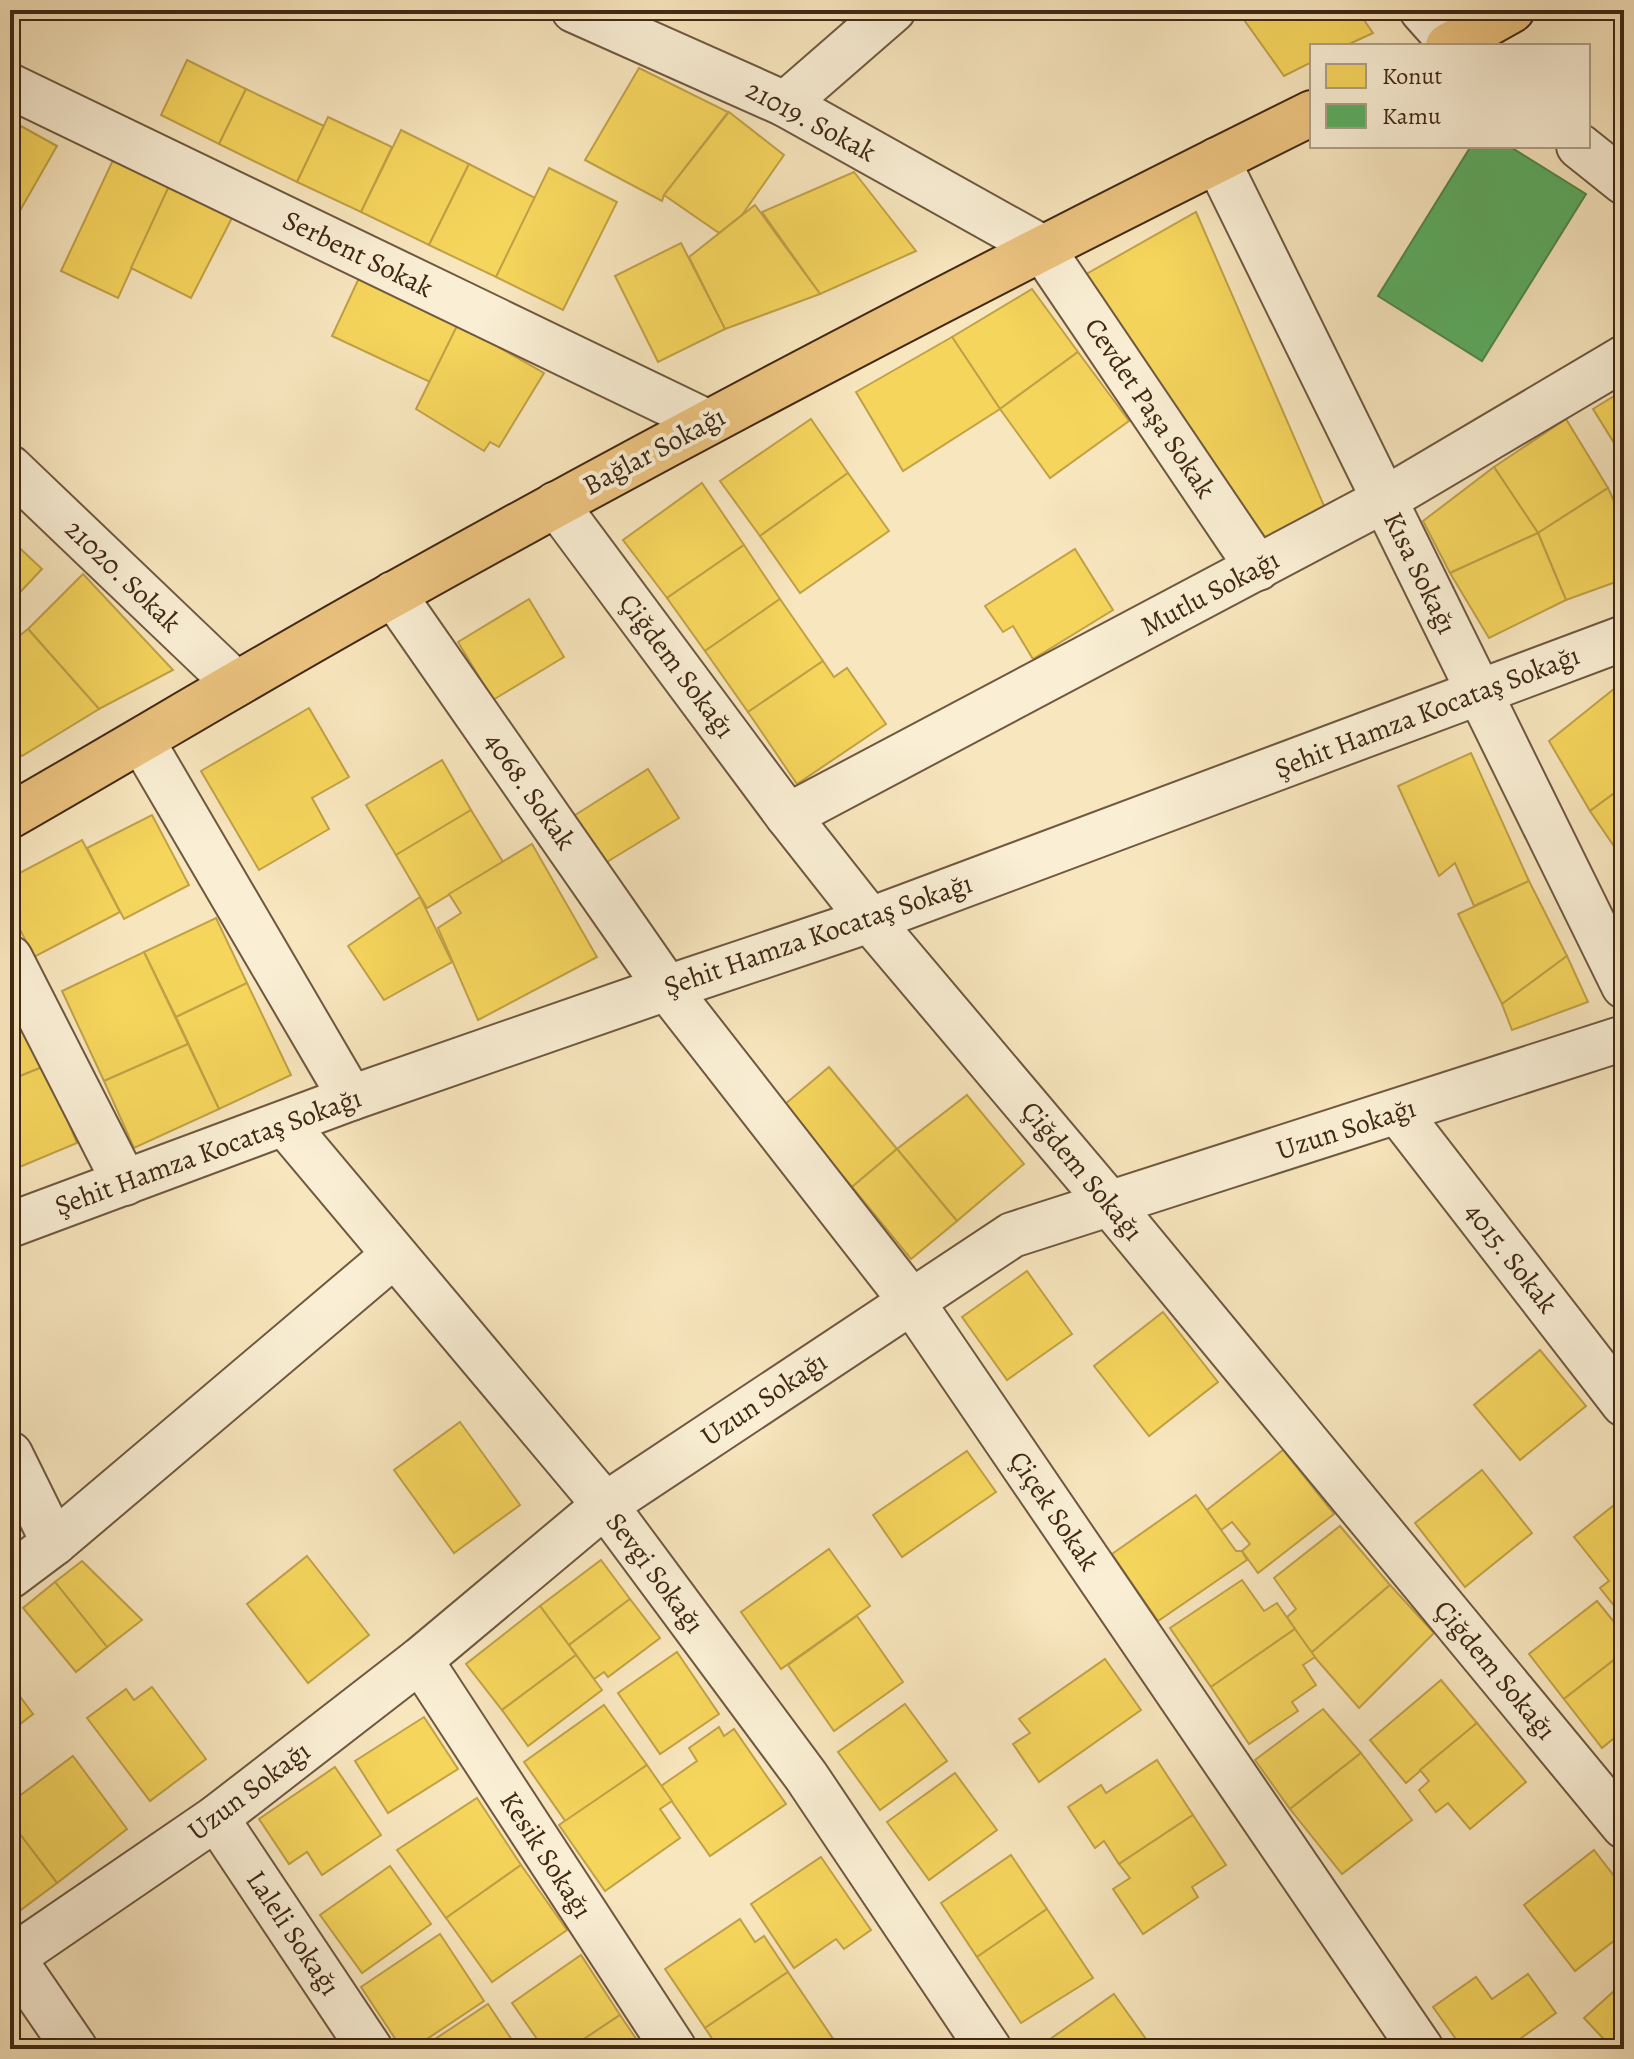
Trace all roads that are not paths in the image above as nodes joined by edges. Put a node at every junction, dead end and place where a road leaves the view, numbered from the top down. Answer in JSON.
{"nodes":[{"id":1,"x":574,"y":10,"type":"edge"},
{"id":2,"x":893,"y":10,"type":"edge"},
{"id":3,"x":1422,"y":10,"type":"edge"},
{"id":4,"x":1512,"y":10,"type":"edge"},
{"id":5,"x":1450,"y":44,"type":"edge"},
{"id":6,"x":1453,"y":44,"type":"edge"},
{"id":7,"x":10,"y":86,"type":"edge"},
{"id":8,"x":785,"y":104,"type":"junction"},
{"id":9,"x":1310,"y":114,"type":"edge"},
{"id":10,"x":1217,"y":160,"type":"junction"},
{"id":11,"x":1041,"y":247,"type":"junction"},
{"id":12,"x":1624,"y":358,"type":"edge"},
{"id":13,"x":707,"y":422,"type":"junction"},
{"id":14,"x":10,"y":468,"type":"edge"},
{"id":15,"x":1384,"y":500,"type":"junction"},
{"id":16,"x":556,"y":504,"type":"junction"},
{"id":17,"x":1258,"y":568,"type":"junction"},
{"id":18,"x":393,"y":594,"type":"junction"},
{"id":19,"x":1624,"y":638,"type":"edge"},
{"id":20,"x":236,"y":684,"type":"junction"},
{"id":21,"x":1480,"y":693,"type":"junction"},
{"id":22,"x":142,"y":741,"type":"junction"},
{"id":23,"x":10,"y":816,"type":"edge"},
{"id":24,"x":788,"y":816,"type":"junction"},
{"id":25,"x":870,"y":920,"type":"junction"},
{"id":26,"x":10,"y":958,"type":"edge"},
{"id":27,"x":1624,"y":986,"type":"edge"},
{"id":28,"x":667,"y":988,"type":"junction"},
{"id":29,"x":1624,"y":1038,"type":"edge"},
{"id":30,"x":351,"y":1098,"type":"junction"},
{"id":31,"x":1398,"y":1112,"type":"junction"},
{"id":32,"x":285,"y":1124,"type":"junction"},
{"id":33,"x":125,"y":1183,"type":"junction"},
{"id":34,"x":1110,"y":1204,"type":"junction"},
{"id":35,"x":10,"y":1225,"type":"edge"},
{"id":36,"x":394,"y":1255,"type":"junction"},
{"id":37,"x":912,"y":1302,"type":"junction"},
{"id":38,"x":1624,"y":1404,"type":"edge"},
{"id":39,"x":10,"y":1454,"type":"edge"},
{"id":40,"x":605,"y":1505,"type":"junction"},
{"id":41,"x":54,"y":1543,"type":"junction"},
{"id":42,"x":10,"y":1576,"type":"edge"},
{"id":43,"x":420,"y":1660,"type":"junction"},
{"id":44,"x":216,"y":1818,"type":"junction"},
{"id":45,"x":1624,"y":1826,"type":"edge"},
{"id":46,"x":11,"y":1958,"type":"edge"},
{"id":47,"x":75,"y":2049,"type":"edge"},
{"id":48,"x":370,"y":2049,"type":"edge"},
{"id":49,"x":674,"y":2049,"type":"edge"},
{"id":50,"x":989,"y":2049,"type":"edge"},
{"id":51,"x":1421,"y":2049,"type":"edge"}],
"edges":[{"from":1,"to":8,"type":"street","name":"21019. Sokak"},
{"from":2,"to":8,"type":"street"},
{"from":3,"to":5,"type":"street"},
{"from":4,"to":6,"type":"main road"},
{"from":7,"to":13,"type":"street","name":"Serbent Sokak"},
{"from":8,"to":11,"type":"street","name":"21019. Sokak"},
{"from":9,"to":10,"type":"main road","name":"Bağlar Sokağı"},
{"from":10,"to":11,"type":"main road","name":"Bağlar Sokağı"},
{"from":10,"to":15,"type":"street","name":"Kısa Sokağı"},
{"from":11,"to":13,"type":"main road","name":"Bağlar Sokağı"},
{"from":11,"to":17,"type":"street","name":"Cevdet Paşa Sokak"},
{"from":12,"to":15,"type":"street","name":"Mutlu Sokağı"},
{"from":13,"to":16,"type":"main road","name":"Bağlar Sokağı"},
{"from":14,"to":20,"type":"street","name":"21020. Sokak"},
{"from":15,"to":17,"type":"street","name":"Mutlu Sokağı"},
{"from":15,"to":21,"type":"street","name":"Kısa Sokağı"},
{"from":16,"to":18,"type":"main road","name":"Bağlar Sokağı"},
{"from":16,"to":24,"type":"street","name":"Çiğdem Sokağı"},
{"from":17,"to":24,"type":"street","name":"Mutlu Sokağı"},
{"from":18,"to":20,"type":"main road","name":"Bağlar Sokağı"},
{"from":18,"to":28,"type":"street","name":"4068. Sokak"},
{"from":19,"to":21,"type":"street","name":"Şehit Hamza Kocataş Sokağı"},
{"from":20,"to":22,"type":"main road","name":"Bağlar Sokağı"},
{"from":21,"to":25,"type":"street","name":"Şehit Hamza Kocataş Sokağı"},
{"from":21,"to":27,"type":"street","name":"Kısa Sokağı"},
{"from":22,"to":23,"type":"main road","name":"Bağlar Sokağı"},
{"from":22,"to":30,"type":"street"},
{"from":24,"to":25,"type":"street","name":"Çiğdem Sokağı"},
{"from":25,"to":28,"type":"street","name":"Şehit Hamza Kocataş Sokağı"},
{"from":25,"to":34,"type":"street","name":"Çiğdem Sokağı"},
{"from":26,"to":33,"type":"street"},
{"from":28,"to":30,"type":"street","name":"Şehit Hamza Kocataş Sokağı"},
{"from":28,"to":37,"type":"street","name":"Çiçek Sokak"},
{"from":29,"to":31,"type":"street","name":"Uzun Sokağı"},
{"from":30,"to":32,"type":"street","name":"Şehit Hamza Kocataş Sokağı"},
{"from":31,"to":34,"type":"street","name":"Uzun Sokağı"},
{"from":31,"to":38,"type":"street","name":"4015. Sokak"},
{"from":32,"to":33,"type":"street","name":"Şehit Hamza Kocataş Sokağı"},
{"from":32,"to":36,"type":"street","name":"Sevgi Sokağı"},
{"from":33,"to":35,"type":"street","name":"Şehit Hamza Kocataş Sokağı"},
{"from":34,"to":37,"type":"street","name":"Uzun Sokağı"},
{"from":34,"to":45,"type":"street","name":"Çiğdem Sokağı"},
{"from":36,"to":40,"type":"street","name":"Sevgi Sokağı"},
{"from":36,"to":41,"type":"street"},
{"from":37,"to":40,"type":"street","name":"Uzun Sokağı"},
{"from":37,"to":51,"type":"street","name":"Çiçek Sokak"},
{"from":39,"to":41,"type":"street"},
{"from":40,"to":43,"type":"street","name":"Uzun Sokağı"},
{"from":40,"to":50,"type":"street","name":"Sevgi Sokağı"},
{"from":41,"to":42,"type":"street"},
{"from":43,"to":44,"type":"street","name":"Uzun Sokağı"},
{"from":43,"to":49,"type":"street","name":"Kesik Sokağı"},
{"from":44,"to":46,"type":"street","name":"Uzun Sokağı"},
{"from":44,"to":48,"type":"street","name":"Laleli Sokağı"},
{"from":46,"to":47,"type":"street"}]}
